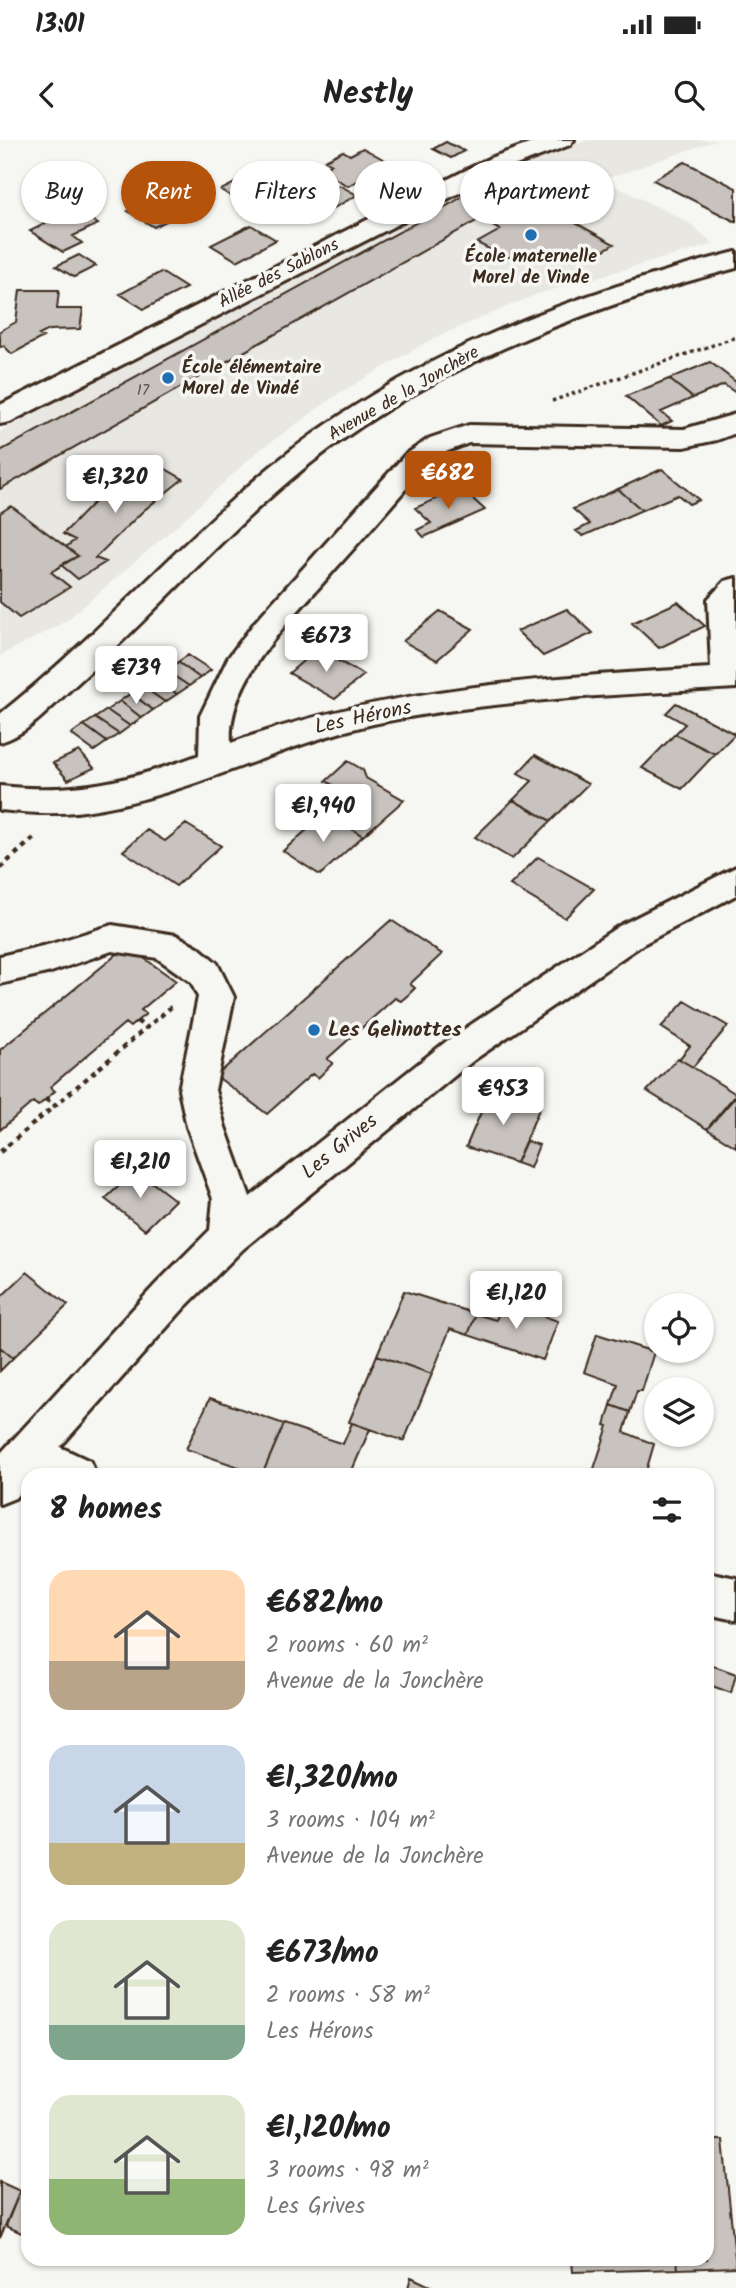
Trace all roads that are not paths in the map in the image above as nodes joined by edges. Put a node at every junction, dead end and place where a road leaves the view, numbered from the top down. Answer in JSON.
{"nodes":[{"id":1,"x":562,"y":140,"type":"edge"},
{"id":2,"x":736,"y":260,"type":"edge"},
{"id":3,"x":0,"y":416,"type":"edge"},
{"id":4,"x":736,"y":423,"type":"edge"},
{"id":5,"x":736,"y":588,"type":"edge"},
{"id":6,"x":732,"y":677,"type":"edge"},
{"id":7,"x":0,"y":731,"type":"edge"},
{"id":8,"x":216,"y":761,"type":"junction"},
{"id":9,"x":0,"y":798,"type":"edge"},
{"id":10,"x":736,"y":880,"type":"edge"},
{"id":11,"x":0,"y":970,"type":"edge"},
{"id":12,"x":229,"y":1237,"type":"junction"},
{"id":13,"x":27,"y":1452,"type":"junction"},
{"id":14,"x":60,"y":1468,"type":"edge"},
{"id":15,"x":0,"y":1484,"type":"edge"},
{"id":16,"x":714,"y":1594,"type":"edge"},
{"id":17,"x":736,"y":1599,"type":"edge"}],
"edges":[{"from":1,"to":3,"type":"street","name":"Allée des Sablons"},
{"from":2,"to":7,"type":"street","name":"Avenue de la Jonchère"},
{"from":4,"to":8,"type":"street"},
{"from":5,"to":6,"type":"street"},
{"from":6,"to":8,"type":"street","name":"Les Hérons"},
{"from":8,"to":9,"type":"street","name":"Les Hérons"},
{"from":10,"to":12,"type":"street","name":"Les Grives"},
{"from":11,"to":12,"type":"street"},
{"from":12,"to":13,"type":"street","name":"Les Grives"},
{"from":13,"to":14,"type":"street"},
{"from":13,"to":15,"type":"street","name":"Les Grives"},
{"from":16,"to":17,"type":"street"}]}
